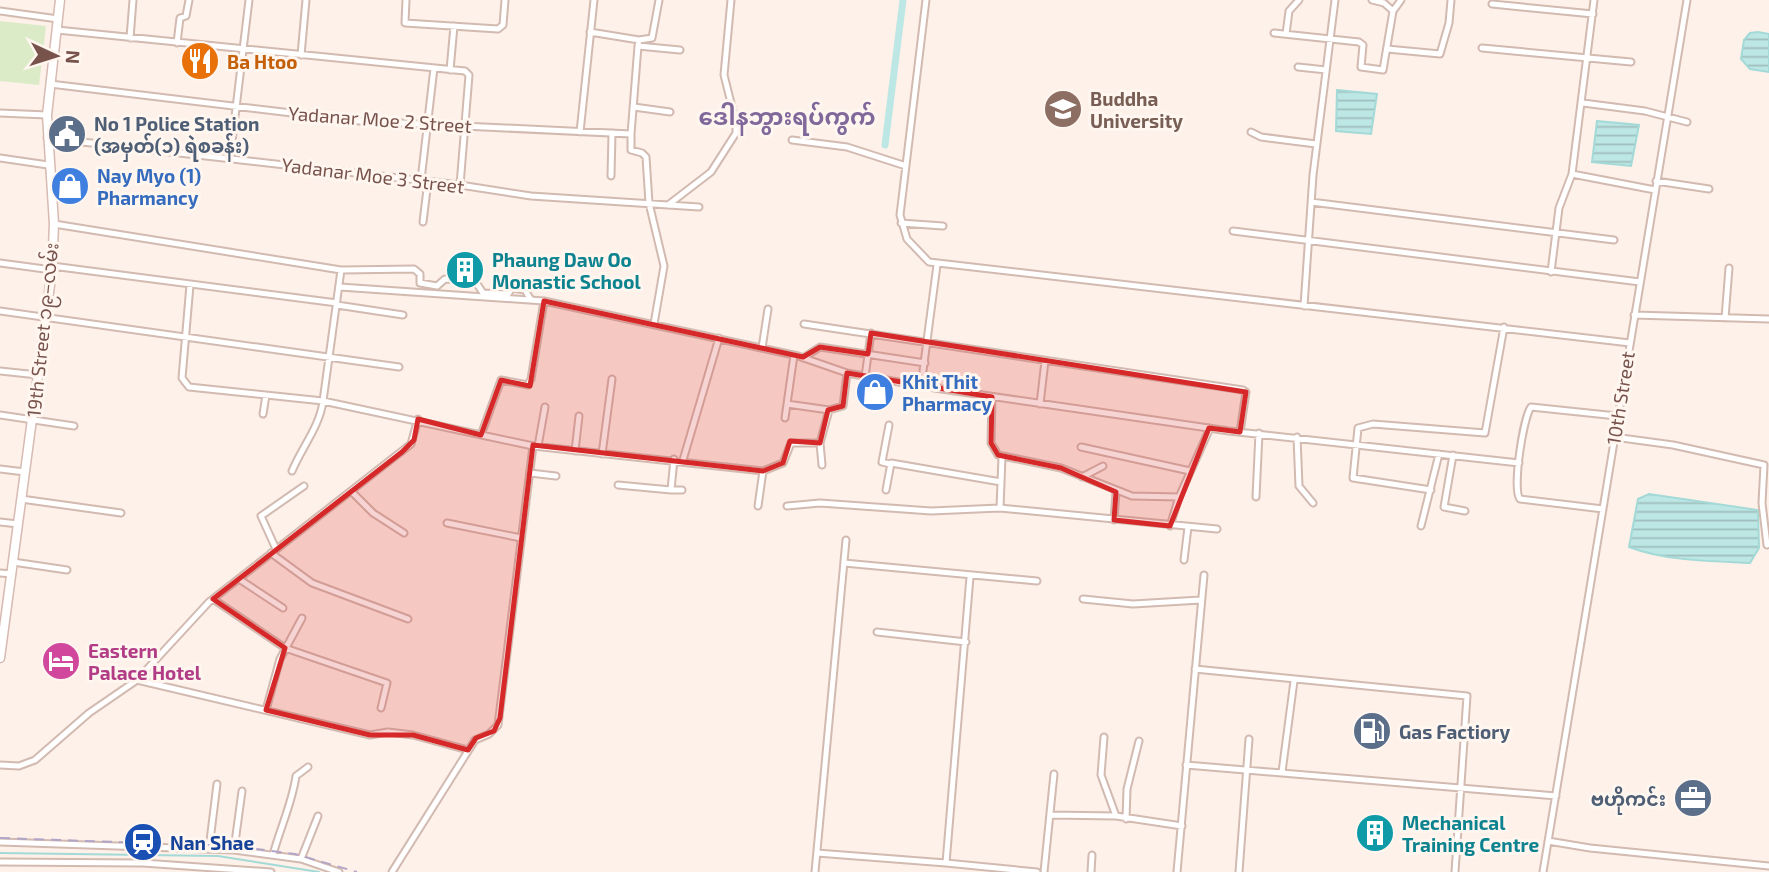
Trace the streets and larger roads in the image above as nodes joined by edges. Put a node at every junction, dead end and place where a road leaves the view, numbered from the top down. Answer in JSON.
{"nodes":[{"id":1,"x":60,"y":0,"type":"edge"},
{"id":2,"x":133,"y":0,"type":"edge"},
{"id":3,"x":189,"y":0,"type":"edge"},
{"id":4,"x":249,"y":0,"type":"edge"},
{"id":5,"x":306,"y":0,"type":"edge"},
{"id":6,"x":406,"y":0,"type":"edge"},
{"id":7,"x":505,"y":0,"type":"edge"},
{"id":8,"x":594,"y":0,"type":"edge"},
{"id":9,"x":659,"y":0,"type":"edge"},
{"id":10,"x":731,"y":0,"type":"edge"},
{"id":11,"x":926,"y":0,"type":"edge"},
{"id":12,"x":1299,"y":0,"type":"edge"},
{"id":13,"x":1335,"y":0,"type":"edge"},
{"id":14,"x":1372,"y":0,"type":"edge"},
{"id":15,"x":1401,"y":0,"type":"edge"},
{"id":16,"x":1451,"y":0,"type":"edge"},
{"id":17,"x":1594,"y":0,"type":"edge"},
{"id":18,"x":1687,"y":0,"type":"edge"},
{"id":19,"x":1492,"y":5,"type":"dead end"},
{"id":20,"x":0,"y":10,"type":"edge"},
{"id":21,"x":1393,"y":11,"type":"junction"},
{"id":22,"x":1593,"y":14,"type":"junction"},
{"id":23,"x":58,"y":19,"type":"junction"},
{"id":24,"x":454,"y":26,"type":"junction"},
{"id":25,"x":57,"y":30,"type":"junction"},
{"id":26,"x":590,"y":32,"type":"junction"},
{"id":27,"x":1274,"y":33,"type":"dead end"},
{"id":28,"x":1286,"y":34,"type":"junction"},
{"id":29,"x":130,"y":38,"type":"junction"},
{"id":30,"x":1330,"y":38,"type":"junction"},
{"id":31,"x":177,"y":43,"type":"junction"},
{"id":32,"x":638,"y":43,"type":"junction"},
{"id":33,"x":1482,"y":48,"type":"dead end"},
{"id":34,"x":1387,"y":49,"type":"junction"},
{"id":35,"x":244,"y":50,"type":"junction"},
{"id":36,"x":680,"y":50,"type":"dead end"},
{"id":37,"x":300,"y":55,"type":"junction"},
{"id":38,"x":1588,"y":57,"type":"junction"},
{"id":39,"x":1631,"y":62,"type":"dead end"},
{"id":40,"x":1298,"y":67,"type":"dead end"},
{"id":41,"x":434,"y":68,"type":"junction"},
{"id":42,"x":450,"y":69,"type":"junction"},
{"id":43,"x":1326,"y":69,"type":"junction"},
{"id":44,"x":50,"y":84,"type":"junction"},
{"id":45,"x":1583,"y":103,"type":"junction"},
{"id":46,"x":634,"y":107,"type":"junction"},
{"id":47,"x":236,"y":108,"type":"junction"},
{"id":48,"x":670,"y":112,"type":"dead end"},
{"id":49,"x":0,"y":113,"type":"edge"},
{"id":50,"x":47,"y":115,"type":"junction"},
{"id":51,"x":1666,"y":116,"type":"junction"},
{"id":52,"x":1687,"y":122,"type":"dead end"},
{"id":53,"x":426,"y":123,"type":"junction"},
{"id":54,"x":466,"y":124,"type":"junction"},
{"id":55,"x":580,"y":132,"type":"junction"},
{"id":56,"x":1251,"y":132,"type":"dead end"},
{"id":57,"x":612,"y":133,"type":"junction"},
{"id":58,"x":631,"y":134,"type":"junction"},
{"id":59,"x":47,"y":138,"type":"junction"},
{"id":60,"x":792,"y":140,"type":"dead end"},
{"id":61,"x":1317,"y":144,"type":"junction"},
{"id":62,"x":0,"y":158,"type":"edge"},
{"id":63,"x":230,"y":158,"type":"junction"},
{"id":64,"x":48,"y":165,"type":"junction"},
{"id":65,"x":906,"y":166,"type":"junction"},
{"id":66,"x":1572,"y":174,"type":"junction"},
{"id":67,"x":611,"y":176,"type":"dead end"},
{"id":68,"x":421,"y":180,"type":"junction"},
{"id":69,"x":428,"y":181,"type":"junction"},
{"id":70,"x":1657,"y":181,"type":"junction"},
{"id":71,"x":460,"y":185,"type":"junction"},
{"id":72,"x":1709,"y":188,"type":"dead end"},
{"id":73,"x":1655,"y":190,"type":"junction"},
{"id":74,"x":1311,"y":202,"type":"junction"},
{"id":75,"x":649,"y":203,"type":"junction"},
{"id":76,"x":668,"y":205,"type":"junction"},
{"id":77,"x":699,"y":207,"type":"dead end"},
{"id":78,"x":423,"y":222,"type":"dead end"},
{"id":79,"x":901,"y":223,"type":"junction"},
{"id":80,"x":54,"y":224,"type":"junction"},
{"id":81,"x":943,"y":226,"type":"dead end"},
{"id":82,"x":1233,"y":231,"type":"dead end"},
{"id":83,"x":1556,"y":232,"type":"junction"},
{"id":84,"x":1614,"y":240,"type":"dead end"},
{"id":85,"x":1307,"y":241,"type":"junction"},
{"id":86,"x":0,"y":263,"type":"edge"},
{"id":87,"x":937,"y":265,"type":"junction"},
{"id":88,"x":52,"y":268,"type":"junction"},
{"id":89,"x":1729,"y":268,"type":"dead end"},
{"id":90,"x":341,"y":270,"type":"junction"},
{"id":91,"x":1551,"y":272,"type":"junction"},
{"id":92,"x":1640,"y":282,"type":"junction"},
{"id":93,"x":190,"y":285,"type":"junction"},
{"id":94,"x":340,"y":287,"type":"junction"},
{"id":95,"x":531,"y":300,"type":"junction"},
{"id":96,"x":544,"y":301,"type":"junction"},
{"id":97,"x":337,"y":304,"type":"junction"},
{"id":98,"x":1304,"y":306,"type":"junction"},
{"id":99,"x":768,"y":309,"type":"dead end"},
{"id":100,"x":0,"y":311,"type":"edge"},
{"id":101,"x":403,"y":315,"type":"dead end"},
{"id":102,"x":1634,"y":316,"type":"junction"},
{"id":103,"x":46,"y":317,"type":"junction"},
{"id":104,"x":1725,"y":318,"type":"junction"},
{"id":105,"x":1769,"y":319,"type":"edge"},
{"id":106,"x":654,"y":324,"type":"junction"},
{"id":107,"x":804,"y":324,"type":"dead end"},
{"id":108,"x":1504,"y":327,"type":"junction"},
{"id":109,"x":871,"y":333,"type":"junction"},
{"id":110,"x":186,"y":335,"type":"junction"},
{"id":111,"x":719,"y":338,"type":"junction"},
{"id":112,"x":928,"y":343,"type":"junction"},
{"id":113,"x":1630,"y":343,"type":"junction"},
{"id":114,"x":762,"y":348,"type":"junction"},
{"id":115,"x":868,"y":354,"type":"junction"},
{"id":116,"x":794,"y":355,"type":"junction"},
{"id":117,"x":331,"y":356,"type":"junction"},
{"id":118,"x":803,"y":358,"type":"junction"},
{"id":119,"x":1045,"y":361,"type":"junction"},
{"id":120,"x":925,"y":363,"type":"junction"},
{"id":121,"x":399,"y":367,"type":"dead end"},
{"id":122,"x":0,"y":372,"type":"edge"},
{"id":123,"x":847,"y":373,"type":"junction"},
{"id":124,"x":38,"y":375,"type":"junction"},
{"id":125,"x":865,"y":377,"type":"junction"},
{"id":126,"x":612,"y":379,"type":"dead end"},
{"id":127,"x":921,"y":386,"type":"junction"},
{"id":128,"x":266,"y":395,"type":"junction"},
{"id":129,"x":992,"y":397,"type":"junction"},
{"id":130,"x":323,"y":401,"type":"junction"},
{"id":131,"x":787,"y":404,"type":"junction"},
{"id":132,"x":1040,"y":404,"type":"junction"},
{"id":133,"x":545,"y":407,"type":"dead end"},
{"id":134,"x":829,"y":410,"type":"junction"},
{"id":135,"x":263,"y":414,"type":"dead end"},
{"id":136,"x":0,"y":415,"type":"edge"},
{"id":137,"x":579,"y":416,"type":"dead end"},
{"id":138,"x":1617,"y":416,"type":"junction"},
{"id":139,"x":785,"y":418,"type":"dead end"},
{"id":140,"x":32,"y":419,"type":"junction"},
{"id":141,"x":418,"y":419,"type":"junction"},
{"id":142,"x":889,"y":425,"type":"dead end"},
{"id":143,"x":74,"y":426,"type":"dead end"},
{"id":144,"x":1210,"y":428,"type":"junction"},
{"id":145,"x":1240,"y":432,"type":"junction"},
{"id":146,"x":1259,"y":433,"type":"junction"},
{"id":147,"x":481,"y":435,"type":"junction"},
{"id":148,"x":1297,"y":437,"type":"junction"},
{"id":149,"x":1614,"y":437,"type":"junction"},
{"id":150,"x":820,"y":443,"type":"junction"},
{"id":151,"x":1355,"y":443,"type":"junction"},
{"id":152,"x":535,"y":446,"type":"junction"},
{"id":153,"x":1081,"y":447,"type":"dead end"},
{"id":154,"x":575,"y":451,"type":"junction"},
{"id":155,"x":602,"y":454,"type":"junction"},
{"id":156,"x":1439,"y":454,"type":"junction"},
{"id":157,"x":1453,"y":455,"type":"junction"},
{"id":158,"x":1002,"y":457,"type":"junction"},
{"id":159,"x":674,"y":459,"type":"junction"},
{"id":160,"x":684,"y":460,"type":"junction"},
{"id":161,"x":1519,"y":463,"type":"junction"},
{"id":162,"x":890,"y":464,"type":"junction"},
{"id":163,"x":822,"y":466,"type":"dead end"},
{"id":164,"x":1103,"y":467,"type":"dead end"},
{"id":165,"x":0,"y":469,"type":"edge"},
{"id":166,"x":292,"y":471,"type":"dead end"},
{"id":167,"x":763,"y":471,"type":"junction"},
{"id":168,"x":1190,"y":471,"type":"junction"},
{"id":169,"x":25,"y":472,"type":"junction"},
{"id":170,"x":530,"y":473,"type":"junction"},
{"id":171,"x":556,"y":476,"type":"dead end"},
{"id":172,"x":1082,"y":477,"type":"junction"},
{"id":173,"x":1001,"y":482,"type":"junction"},
{"id":174,"x":618,"y":485,"type":"dead end"},
{"id":175,"x":304,"y":486,"type":"dead end"},
{"id":176,"x":671,"y":490,"type":"junction"},
{"id":177,"x":682,"y":490,"type":"dead end"},
{"id":178,"x":886,"y":490,"type":"dead end"},
{"id":179,"x":1431,"y":490,"type":"junction"},
{"id":180,"x":1116,"y":492,"type":"junction"},
{"id":181,"x":353,"y":493,"type":"junction"},
{"id":182,"x":1179,"y":497,"type":"junction"},
{"id":183,"x":1256,"y":497,"type":"dead end"},
{"id":184,"x":20,"y":499,"type":"junction"},
{"id":185,"x":1313,"y":503,"type":"dead end"},
{"id":186,"x":758,"y":506,"type":"dead end"},
{"id":187,"x":787,"y":506,"type":"dead end"},
{"id":188,"x":1000,"y":508,"type":"junction"},
{"id":189,"x":1603,"y":509,"type":"junction"},
{"id":190,"x":1465,"y":511,"type":"dead end"},
{"id":191,"x":121,"y":513,"type":"dead end"},
{"id":192,"x":1114,"y":520,"type":"junction"},
{"id":193,"x":0,"y":522,"type":"edge"},
{"id":194,"x":18,"y":523,"type":"junction"},
{"id":195,"x":447,"y":523,"type":"dead end"},
{"id":196,"x":1170,"y":526,"type":"junction"},
{"id":197,"x":1422,"y":526,"type":"dead end"},
{"id":198,"x":1188,"y":527,"type":"junction"},
{"id":199,"x":1217,"y":530,"type":"dead end"},
{"id":200,"x":404,"y":533,"type":"dead end"},
{"id":201,"x":521,"y":538,"type":"junction"},
{"id":202,"x":846,"y":540,"type":"dead end"},
{"id":203,"x":1766,"y":545,"type":"dead end"},
{"id":204,"x":273,"y":551,"type":"junction"},
{"id":205,"x":1184,"y":559,"type":"dead end"},
{"id":206,"x":13,"y":562,"type":"junction"},
{"id":207,"x":844,"y":563,"type":"junction"},
{"id":208,"x":68,"y":570,"type":"dead end"},
{"id":209,"x":0,"y":573,"type":"edge"},
{"id":210,"x":12,"y":574,"type":"junction"},
{"id":211,"x":1204,"y":575,"type":"dead end"},
{"id":212,"x":970,"y":577,"type":"junction"},
{"id":213,"x":239,"y":579,"type":"junction"},
{"id":214,"x":1037,"y":581,"type":"dead end"},
{"id":215,"x":213,"y":599,"type":"junction"},
{"id":216,"x":1083,"y":599,"type":"dead end"},
{"id":217,"x":1201,"y":600,"type":"junction"},
{"id":218,"x":283,"y":608,"type":"dead end"},
{"id":219,"x":302,"y":618,"type":"dead end"},
{"id":220,"x":408,"y":619,"type":"dead end"},
{"id":221,"x":877,"y":632,"type":"dead end"},
{"id":222,"x":966,"y":642,"type":"junction"},
{"id":223,"x":285,"y":648,"type":"junction"},
{"id":224,"x":0,"y":658,"type":"edge"},
{"id":225,"x":1195,"y":669,"type":"junction"},
{"id":226,"x":137,"y":680,"type":"junction"},
{"id":227,"x":1294,"y":681,"type":"junction"},
{"id":228,"x":381,"y":708,"type":"dead end"},
{"id":229,"x":266,"y":710,"type":"junction"},
{"id":230,"x":1104,"y":737,"type":"dead end"},
{"id":231,"x":1249,"y":739,"type":"dead end"},
{"id":232,"x":1139,"y":741,"type":"dead end"},
{"id":233,"x":468,"y":750,"type":"junction"},
{"id":234,"x":0,"y":765,"type":"edge"},
{"id":235,"x":1186,"y":765,"type":"junction"},
{"id":236,"x":308,"y":767,"type":"dead end"},
{"id":237,"x":1247,"y":770,"type":"junction"},
{"id":238,"x":1282,"y":772,"type":"junction"},
{"id":239,"x":1054,"y":774,"type":"dead end"},
{"id":240,"x":218,"y":784,"type":"dead end"},
{"id":241,"x":1461,"y":787,"type":"junction"},
{"id":242,"x":242,"y":791,"type":"dead end"},
{"id":243,"x":1556,"y":796,"type":"junction"},
{"id":244,"x":1050,"y":815,"type":"junction"},
{"id":245,"x":1116,"y":816,"type":"junction"},
{"id":246,"x":318,"y":817,"type":"dead end"},
{"id":247,"x":1126,"y":819,"type":"junction"},
{"id":248,"x":1182,"y":826,"type":"junction"},
{"id":249,"x":1548,"y":841,"type":"junction"},
{"id":250,"x":0,"y":842,"type":"edge"},
{"id":251,"x":209,"y":849,"type":"junction"},
{"id":252,"x":234,"y":850,"type":"junction"},
{"id":253,"x":817,"y":853,"type":"junction"},
{"id":254,"x":273,"y":855,"type":"junction"},
{"id":255,"x":1092,"y":855,"type":"dead end"},
{"id":256,"x":301,"y":859,"type":"junction"},
{"id":257,"x":0,"y":862,"type":"edge"},
{"id":258,"x":946,"y":863,"type":"junction"},
{"id":259,"x":1769,"y":866,"type":"edge"},
{"id":260,"x":271,"y":872,"type":"edge"},
{"id":261,"x":339,"y":872,"type":"edge"},
{"id":262,"x":392,"y":872,"type":"edge"},
{"id":263,"x":815,"y":872,"type":"edge"},
{"id":264,"x":1037,"y":872,"type":"edge"},
{"id":265,"x":1044,"y":872,"type":"edge"},
{"id":266,"x":1091,"y":872,"type":"edge"},
{"id":267,"x":1177,"y":872,"type":"edge"},
{"id":268,"x":1239,"y":872,"type":"edge"},
{"id":269,"x":1455,"y":872,"type":"edge"},
{"id":270,"x":1543,"y":872,"type":"edge"}],
"edges":[{"from":1,"to":23,"type":"street","name":"19th Street ၁၉−လမ်း"},
{"from":2,"to":29,"type":"street"},
{"from":3,"to":31,"type":"street"},
{"from":4,"to":35,"type":"street"},
{"from":5,"to":37,"type":"street"},
{"from":6,"to":24,"type":"street"},
{"from":7,"to":24,"type":"street"},
{"from":8,"to":26,"type":"street"},
{"from":9,"to":32,"type":"street"},
{"from":10,"to":76,"type":"street"},
{"from":11,"to":65,"type":"street"},
{"from":12,"to":28,"type":"street"},
{"from":13,"to":30,"type":"street"},
{"from":14,"to":21,"type":"street"},
{"from":15,"to":21,"type":"street"},
{"from":16,"to":34,"type":"street"},
{"from":17,"to":22,"type":"street"},
{"from":18,"to":51,"type":"street","name":"10th Street"},
{"from":19,"to":22,"type":"street"},
{"from":20,"to":23,"type":"street"},
{"from":21,"to":34,"type":"street"},
{"from":22,"to":38,"type":"street"},
{"from":23,"to":25,"type":"street","name":"19th Street ၁၉−လမ်း"},
{"from":24,"to":42,"type":"street"},
{"from":25,"to":29,"type":"street"},
{"from":25,"to":44,"type":"street","name":"19th Street ၁၉−လမ်း"},
{"from":26,"to":32,"type":"street"},
{"from":26,"to":55,"type":"street"},
{"from":27,"to":28,"type":"street"},
{"from":28,"to":30,"type":"street"},
{"from":29,"to":31,"type":"street"},
{"from":30,"to":34,"type":"street"},
{"from":30,"to":43,"type":"street"},
{"from":31,"to":35,"type":"street"},
{"from":32,"to":36,"type":"street"},
{"from":32,"to":46,"type":"street"},
{"from":33,"to":38,"type":"street"},
{"from":35,"to":37,"type":"street"},
{"from":35,"to":47,"type":"street"},
{"from":37,"to":41,"type":"street"},
{"from":38,"to":39,"type":"street"},
{"from":38,"to":45,"type":"street"},
{"from":40,"to":43,"type":"street"},
{"from":41,"to":42,"type":"street"},
{"from":41,"to":53,"type":"street"},
{"from":42,"to":54,"type":"street"},
{"from":43,"to":61,"type":"street"},
{"from":44,"to":47,"type":"street","name":"Yadanar Moe 2 Street"},
{"from":44,"to":50,"type":"street","name":"19th Street ၁၉−လမ်း"},
{"from":45,"to":51,"type":"street"},
{"from":45,"to":66,"type":"street"},
{"from":46,"to":48,"type":"street"},
{"from":46,"to":58,"type":"street"},
{"from":47,"to":53,"type":"street","name":"Yadanar Moe 2 Street"},
{"from":47,"to":63,"type":"street"},
{"from":49,"to":50,"type":"street"},
{"from":50,"to":59,"type":"street","name":"19th Street ၁၉−လမ်း"},
{"from":51,"to":52,"type":"street"},
{"from":51,"to":70,"type":"street","name":"10th Street"},
{"from":53,"to":54,"type":"street","name":"Yadanar Moe 2 Street"},
{"from":53,"to":68,"type":"street"},
{"from":54,"to":55,"type":"street","name":"Yadanar Moe 2 Street"},
{"from":54,"to":71,"type":"street"},
{"from":55,"to":57,"type":"street","name":"Yadanar Moe 2 Street"},
{"from":56,"to":61,"type":"street"},
{"from":57,"to":58,"type":"street","name":"Yadanar Moe 2 Street"},
{"from":57,"to":67,"type":"street"},
{"from":58,"to":75,"type":"street"},
{"from":59,"to":63,"type":"street","name":"Yadanar Moe 3 Street"},
{"from":59,"to":64,"type":"street","name":"19th Street ၁၉−လမ်း"},
{"from":60,"to":65,"type":"street"},
{"from":61,"to":74,"type":"street"},
{"from":62,"to":64,"type":"street"},
{"from":63,"to":68,"type":"street","name":"Yadanar Moe 3 Street"},
{"from":64,"to":80,"type":"street","name":"19th Street ၁၉−လမ်း"},
{"from":65,"to":79,"type":"street"},
{"from":66,"to":73,"type":"street"},
{"from":66,"to":83,"type":"street"},
{"from":68,"to":69,"type":"street","name":"Yadanar Moe 3 Street"},
{"from":69,"to":71,"type":"street","name":"Yadanar Moe 3 Street"},
{"from":69,"to":78,"type":"street"},
{"from":70,"to":72,"type":"street"},
{"from":70,"to":73,"type":"street","name":"10th Street"},
{"from":71,"to":75,"type":"street","name":"Yadanar Moe 3 Street"},
{"from":73,"to":92,"type":"street","name":"10th Street"},
{"from":74,"to":83,"type":"street"},
{"from":74,"to":85,"type":"street"},
{"from":75,"to":76,"type":"street","name":"Yadanar Moe 3 Street"},
{"from":75,"to":106,"type":"street"},
{"from":76,"to":77,"type":"street","name":"Yadanar Moe 3 Street"},
{"from":79,"to":81,"type":"street"},
{"from":79,"to":87,"type":"street"},
{"from":80,"to":88,"type":"street","name":"19th Street ၁၉−လမ်း"},
{"from":80,"to":90,"type":"street"},
{"from":82,"to":85,"type":"street"},
{"from":83,"to":84,"type":"street"},
{"from":83,"to":91,"type":"street"},
{"from":85,"to":91,"type":"street"},
{"from":85,"to":98,"type":"street"},
{"from":86,"to":88,"type":"street"},
{"from":87,"to":98,"type":"street"},
{"from":87,"to":112,"type":"street"},
{"from":88,"to":93,"type":"street"},
{"from":88,"to":103,"type":"street","name":"19th Street ၁၉−လမ်း"},
{"from":89,"to":104,"type":"street"},
{"from":90,"to":94,"type":"street"},
{"from":90,"to":95,"type":"street"},
{"from":91,"to":92,"type":"street"},
{"from":92,"to":102,"type":"street","name":"10th Street"},
{"from":93,"to":97,"type":"street"},
{"from":93,"to":110,"type":"street"},
{"from":94,"to":95,"type":"street"},
{"from":94,"to":97,"type":"street"},
{"from":95,"to":96,"type":"street"},
{"from":96,"to":106,"type":"street"},
{"from":96,"to":147,"type":"street"},
{"from":97,"to":101,"type":"street"},
{"from":97,"to":117,"type":"street"},
{"from":98,"to":108,"type":"street"},
{"from":99,"to":114,"type":"street"},
{"from":100,"to":103,"type":"street"},
{"from":102,"to":104,"type":"street"},
{"from":102,"to":113,"type":"street","name":"10th Street"},
{"from":103,"to":110,"type":"street"},
{"from":103,"to":124,"type":"street","name":"19th Street ၁၉−လမ်း"},
{"from":104,"to":105,"type":"street"},
{"from":106,"to":111,"type":"street"},
{"from":107,"to":109,"type":"street"},
{"from":108,"to":113,"type":"street"},
{"from":108,"to":151,"type":"street"},
{"from":109,"to":112,"type":"street"},
{"from":109,"to":115,"type":"street"},
{"from":110,"to":117,"type":"street"},
{"from":110,"to":128,"type":"street"},
{"from":111,"to":114,"type":"street"},
{"from":111,"to":160,"type":"street"},
{"from":112,"to":119,"type":"street"},
{"from":112,"to":120,"type":"street"},
{"from":113,"to":138,"type":"street","name":"10th Street"},
{"from":114,"to":116,"type":"street"},
{"from":115,"to":118,"type":"street"},
{"from":115,"to":120,"type":"street"},
{"from":115,"to":125,"type":"street"},
{"from":116,"to":118,"type":"street"},
{"from":116,"to":131,"type":"street"},
{"from":117,"to":121,"type":"street"},
{"from":117,"to":130,"type":"street"},
{"from":118,"to":123,"type":"street"},
{"from":119,"to":132,"type":"street"},
{"from":119,"to":145,"type":"street"},
{"from":120,"to":127,"type":"street"},
{"from":122,"to":124,"type":"street"},
{"from":123,"to":125,"type":"street"},
{"from":123,"to":134,"type":"street"},
{"from":124,"to":140,"type":"street","name":"19th Street ၁၉−လမ်း"},
{"from":125,"to":127,"type":"street"},
{"from":126,"to":155,"type":"street"},
{"from":127,"to":129,"type":"street"},
{"from":128,"to":130,"type":"street"},
{"from":128,"to":135,"type":"street"},
{"from":129,"to":132,"type":"street"},
{"from":129,"to":158,"type":"street"},
{"from":130,"to":141,"type":"street"},
{"from":130,"to":166,"type":"street"},
{"from":131,"to":134,"type":"street"},
{"from":131,"to":139,"type":"street"},
{"from":132,"to":144,"type":"street"},
{"from":133,"to":152,"type":"street"},
{"from":134,"to":150,"type":"street"},
{"from":136,"to":140,"type":"street"},
{"from":137,"to":154,"type":"street"},
{"from":138,"to":149,"type":"street","name":"10th Street"},
{"from":138,"to":161,"type":"street"},
{"from":140,"to":143,"type":"street"},
{"from":140,"to":169,"type":"street","name":"19th Street ၁၉−လမ်း"},
{"from":141,"to":147,"type":"street"},
{"from":141,"to":181,"type":"street"},
{"from":142,"to":162,"type":"street"},
{"from":144,"to":145,"type":"street"},
{"from":144,"to":168,"type":"street"},
{"from":145,"to":146,"type":"street"},
{"from":146,"to":148,"type":"street"},
{"from":146,"to":183,"type":"street"},
{"from":147,"to":152,"type":"street"},
{"from":148,"to":151,"type":"street"},
{"from":148,"to":185,"type":"street"},
{"from":149,"to":189,"type":"street","name":"10th Street"},
{"from":149,"to":203,"type":"street"},
{"from":150,"to":163,"type":"street"},
{"from":150,"to":167,"type":"street"},
{"from":151,"to":156,"type":"street"},
{"from":151,"to":179,"type":"street"},
{"from":152,"to":154,"type":"street"},
{"from":152,"to":170,"type":"street"},
{"from":153,"to":168,"type":"street"},
{"from":154,"to":155,"type":"street"},
{"from":155,"to":159,"type":"street"},
{"from":156,"to":157,"type":"street"},
{"from":156,"to":179,"type":"street"},
{"from":157,"to":161,"type":"street"},
{"from":157,"to":190,"type":"street"},
{"from":158,"to":172,"type":"street"},
{"from":158,"to":173,"type":"street"},
{"from":159,"to":160,"type":"street"},
{"from":159,"to":176,"type":"street"},
{"from":160,"to":167,"type":"street"},
{"from":161,"to":189,"type":"street"},
{"from":162,"to":173,"type":"street"},
{"from":162,"to":178,"type":"street"},
{"from":164,"to":172,"type":"street"},
{"from":165,"to":169,"type":"street"},
{"from":167,"to":186,"type":"street"},
{"from":168,"to":182,"type":"street"},
{"from":169,"to":184,"type":"street","name":"19th Street ၁၉−လမ်း"},
{"from":170,"to":171,"type":"street"},
{"from":170,"to":201,"type":"street"},
{"from":172,"to":180,"type":"street"},
{"from":173,"to":188,"type":"street"},
{"from":174,"to":176,"type":"street"},
{"from":175,"to":204,"type":"street"},
{"from":176,"to":177,"type":"street"},
{"from":179,"to":197,"type":"street"},
{"from":180,"to":182,"type":"street"},
{"from":180,"to":192,"type":"street"},
{"from":181,"to":200,"type":"street"},
{"from":181,"to":204,"type":"street"},
{"from":182,"to":196,"type":"street"},
{"from":184,"to":191,"type":"street"},
{"from":184,"to":194,"type":"street","name":"19th Street ၁၉−လမ်း"},
{"from":187,"to":188,"type":"street"},
{"from":188,"to":192,"type":"street"},
{"from":189,"to":243,"type":"street","name":"10th Street"},
{"from":192,"to":196,"type":"street"},
{"from":193,"to":194,"type":"street"},
{"from":194,"to":206,"type":"street","name":"19th Street ၁၉−လမ်း"},
{"from":195,"to":201,"type":"street"},
{"from":196,"to":198,"type":"street"},
{"from":198,"to":199,"type":"street"},
{"from":198,"to":205,"type":"street"},
{"from":201,"to":233,"type":"street"},
{"from":202,"to":207,"type":"street"},
{"from":204,"to":213,"type":"street"},
{"from":204,"to":220,"type":"street"},
{"from":206,"to":208,"type":"street"},
{"from":206,"to":210,"type":"street","name":"19th Street ၁၉−လမ်း"},
{"from":207,"to":212,"type":"street"},
{"from":207,"to":253,"type":"street"},
{"from":209,"to":210,"type":"street"},
{"from":210,"to":224,"type":"street","name":"19th Street ၁၉−လမ်း"},
{"from":211,"to":217,"type":"street"},
{"from":212,"to":214,"type":"street"},
{"from":212,"to":222,"type":"street"},
{"from":213,"to":215,"type":"street"},
{"from":213,"to":218,"type":"street"},
{"from":215,"to":223,"type":"street"},
{"from":215,"to":226,"type":"street"},
{"from":216,"to":217,"type":"street"},
{"from":217,"to":225,"type":"street"},
{"from":219,"to":223,"type":"street"},
{"from":221,"to":222,"type":"street"},
{"from":222,"to":258,"type":"street"},
{"from":223,"to":228,"type":"street"},
{"from":223,"to":229,"type":"street"},
{"from":225,"to":227,"type":"street"},
{"from":225,"to":235,"type":"street"},
{"from":226,"to":229,"type":"street"},
{"from":226,"to":234,"type":"street"},
{"from":227,"to":238,"type":"street"},
{"from":227,"to":241,"type":"street"},
{"from":229,"to":233,"type":"street"},
{"from":230,"to":245,"type":"street"},
{"from":231,"to":237,"type":"street"},
{"from":232,"to":247,"type":"street"},
{"from":233,"to":262,"type":"street"},
{"from":235,"to":237,"type":"street"},
{"from":235,"to":248,"type":"street"},
{"from":236,"to":254,"type":"street"},
{"from":237,"to":238,"type":"street"},
{"from":237,"to":268,"type":"street"},
{"from":238,"to":241,"type":"street"},
{"from":239,"to":244,"type":"street"},
{"from":240,"to":251,"type":"street"},
{"from":241,"to":243,"type":"street"},
{"from":241,"to":269,"type":"street"},
{"from":242,"to":252,"type":"street"},
{"from":243,"to":249,"type":"street","name":"10th Street"},
{"from":244,"to":245,"type":"street"},
{"from":244,"to":265,"type":"street"},
{"from":245,"to":247,"type":"street"},
{"from":246,"to":256,"type":"street"},
{"from":247,"to":248,"type":"street"},
{"from":248,"to":267,"type":"street"},
{"from":249,"to":259,"type":"street"},
{"from":249,"to":270,"type":"street","name":"10th Street"},
{"from":250,"to":251,"type":"street"},
{"from":251,"to":252,"type":"street"},
{"from":252,"to":254,"type":"street"},
{"from":253,"to":258,"type":"street"},
{"from":253,"to":263,"type":"street"},
{"from":254,"to":256,"type":"street"},
{"from":255,"to":266,"type":"street"},
{"from":256,"to":261,"type":"street"},
{"from":257,"to":260,"type":"street"},
{"from":258,"to":264,"type":"street"}]}
